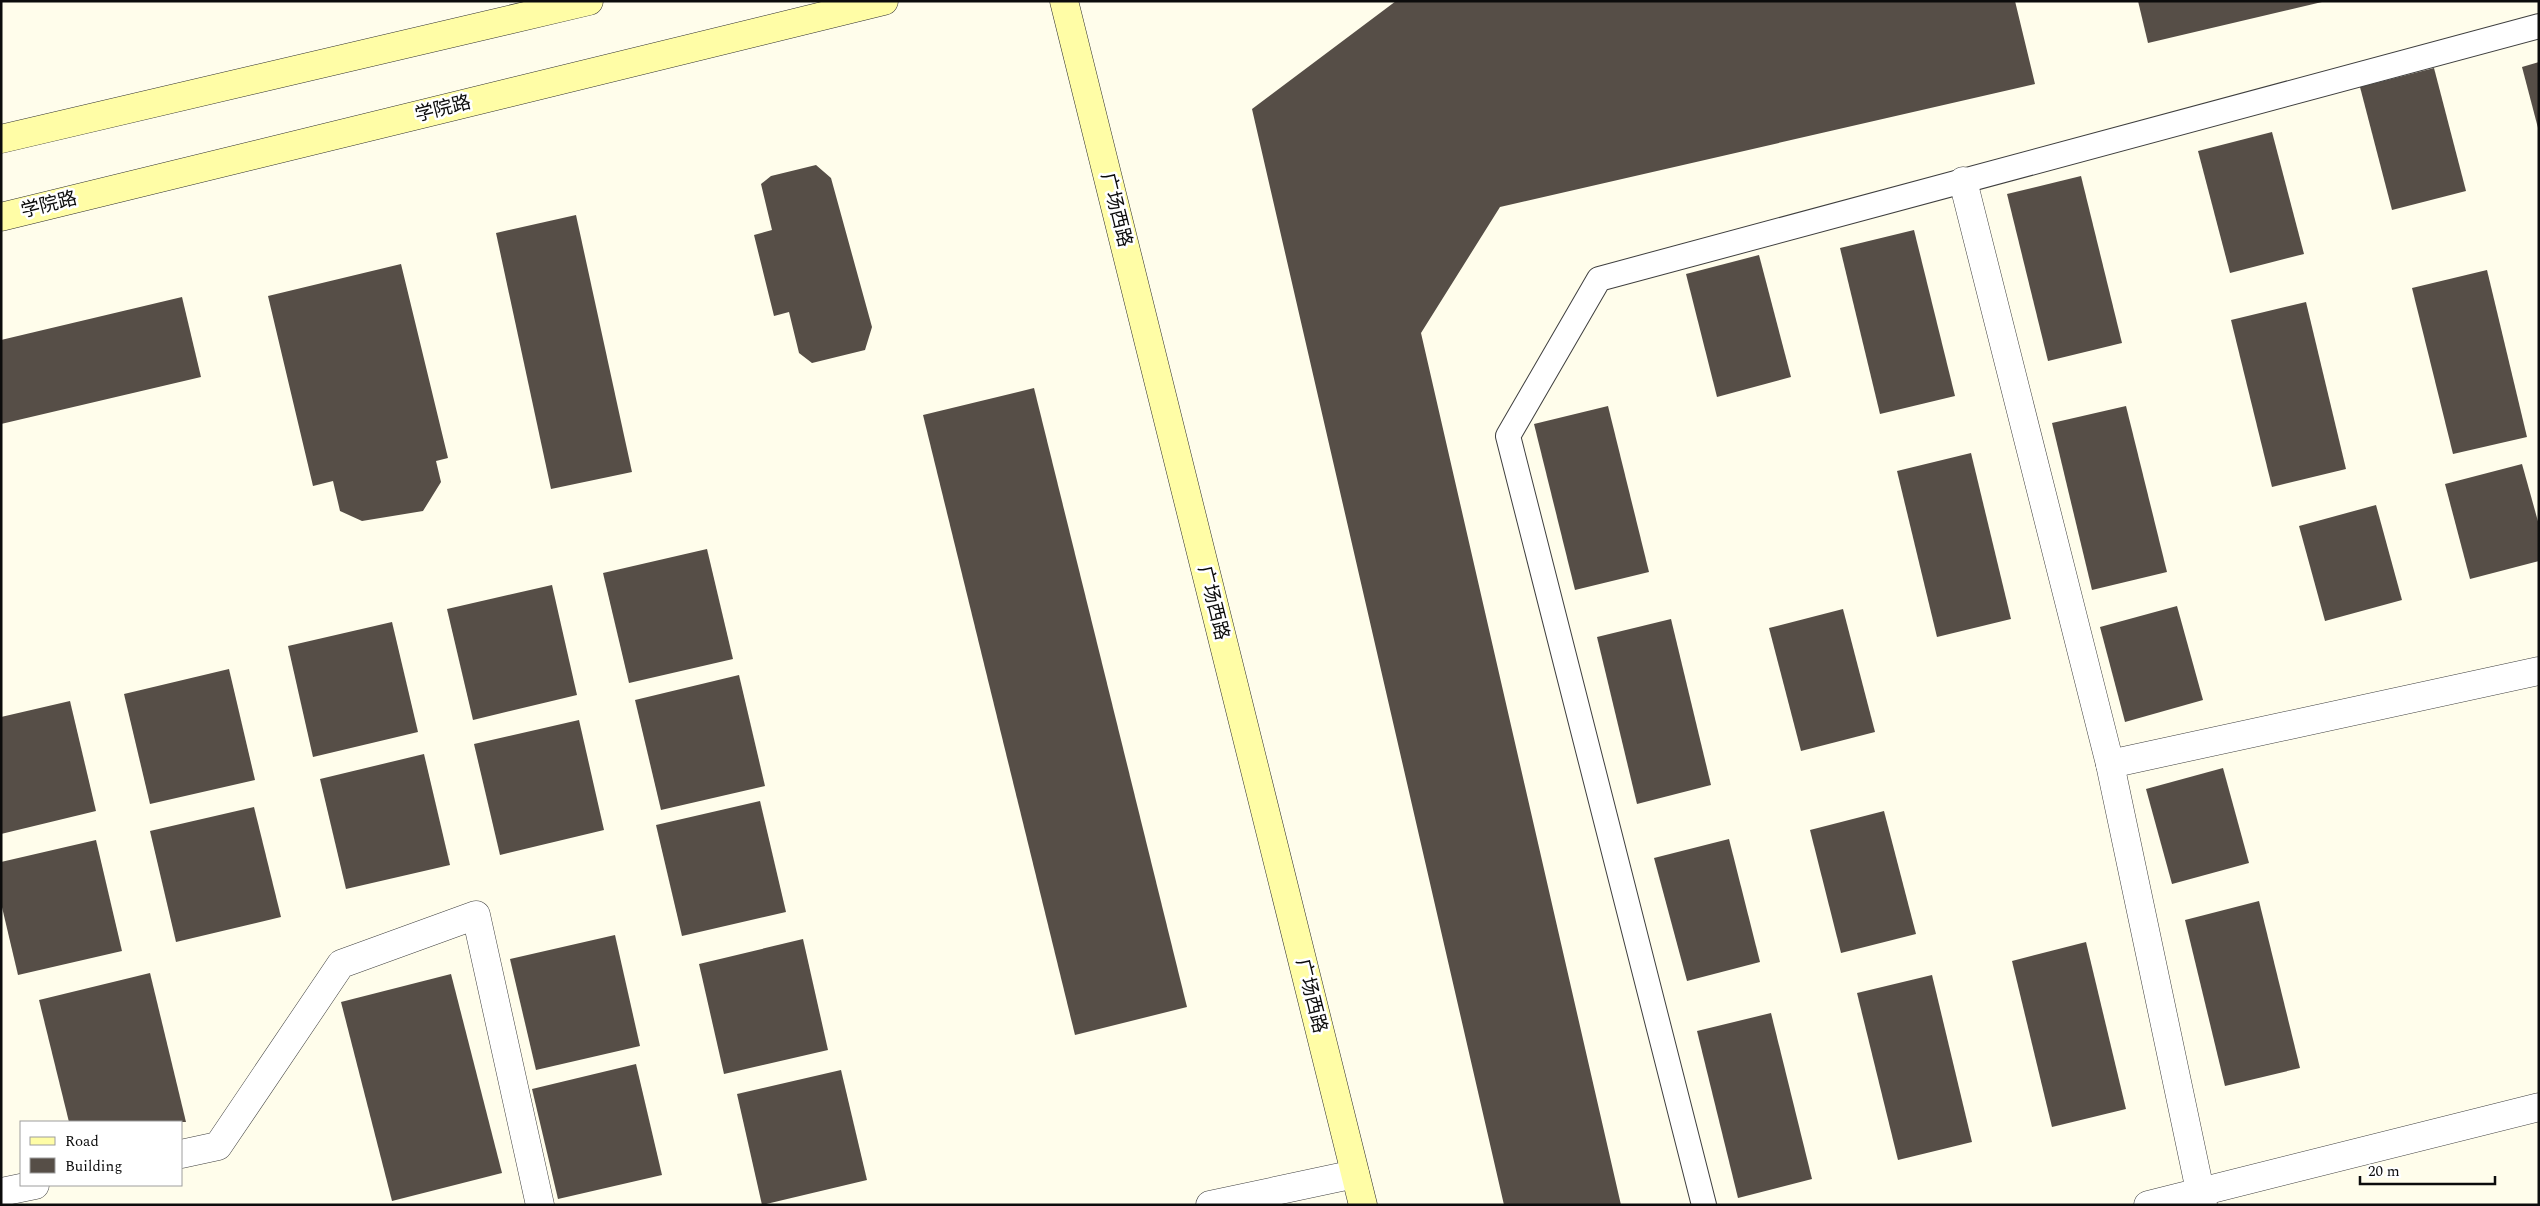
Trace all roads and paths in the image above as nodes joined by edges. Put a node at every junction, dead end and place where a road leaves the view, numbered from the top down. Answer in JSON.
{"nodes":[{"id":1,"x":589,"y":1,"type":"edge"},
{"id":2,"x":884,"y":1,"type":"edge"},
{"id":3,"x":1064,"y":1,"type":"edge"},
{"id":4,"x":2539,"y":26,"type":"edge"},
{"id":5,"x":1,"y":139,"type":"edge"},
{"id":6,"x":1963,"y":181,"type":"junction"},
{"id":7,"x":1,"y":217,"type":"edge"},
{"id":8,"x":2539,"y":671,"type":"edge"},
{"id":9,"x":2110,"y":764,"type":"junction"},
{"id":10,"x":2539,"y":1107,"type":"edge"},
{"id":11,"x":182,"y":1154,"type":"edge"},
{"id":12,"x":1355,"y":1174,"type":"junction"},
{"id":13,"x":30,"y":1186,"type":"edge"},
{"id":14,"x":1,"y":1192,"type":"edge"},
{"id":15,"x":2202,"y":1198,"type":"edge"},
{"id":16,"x":540,"y":1205,"type":"edge"},
{"id":17,"x":1210,"y":1205,"type":"edge"},
{"id":18,"x":1363,"y":1205,"type":"edge"},
{"id":19,"x":1704,"y":1205,"type":"edge"},
{"id":20,"x":2148,"y":1205,"type":"edge"}],
"edges":[{"from":1,"to":5,"type":"main road"},
{"from":2,"to":7,"type":"main road","name":"学院路"},
{"from":3,"to":12,"type":"main road","name":"广场西路"},
{"from":4,"to":6,"type":"lane"},
{"from":6,"to":9,"type":"street"},
{"from":6,"to":19,"type":"lane"},
{"from":8,"to":9,"type":"street"},
{"from":9,"to":15,"type":"street"},
{"from":10,"to":15,"type":"street"},
{"from":11,"to":16,"type":"street"},
{"from":12,"to":17,"type":"street"},
{"from":12,"to":18,"type":"main road","name":"广场西路"},
{"from":13,"to":14,"type":"street"},
{"from":15,"to":20,"type":"street"}]}
